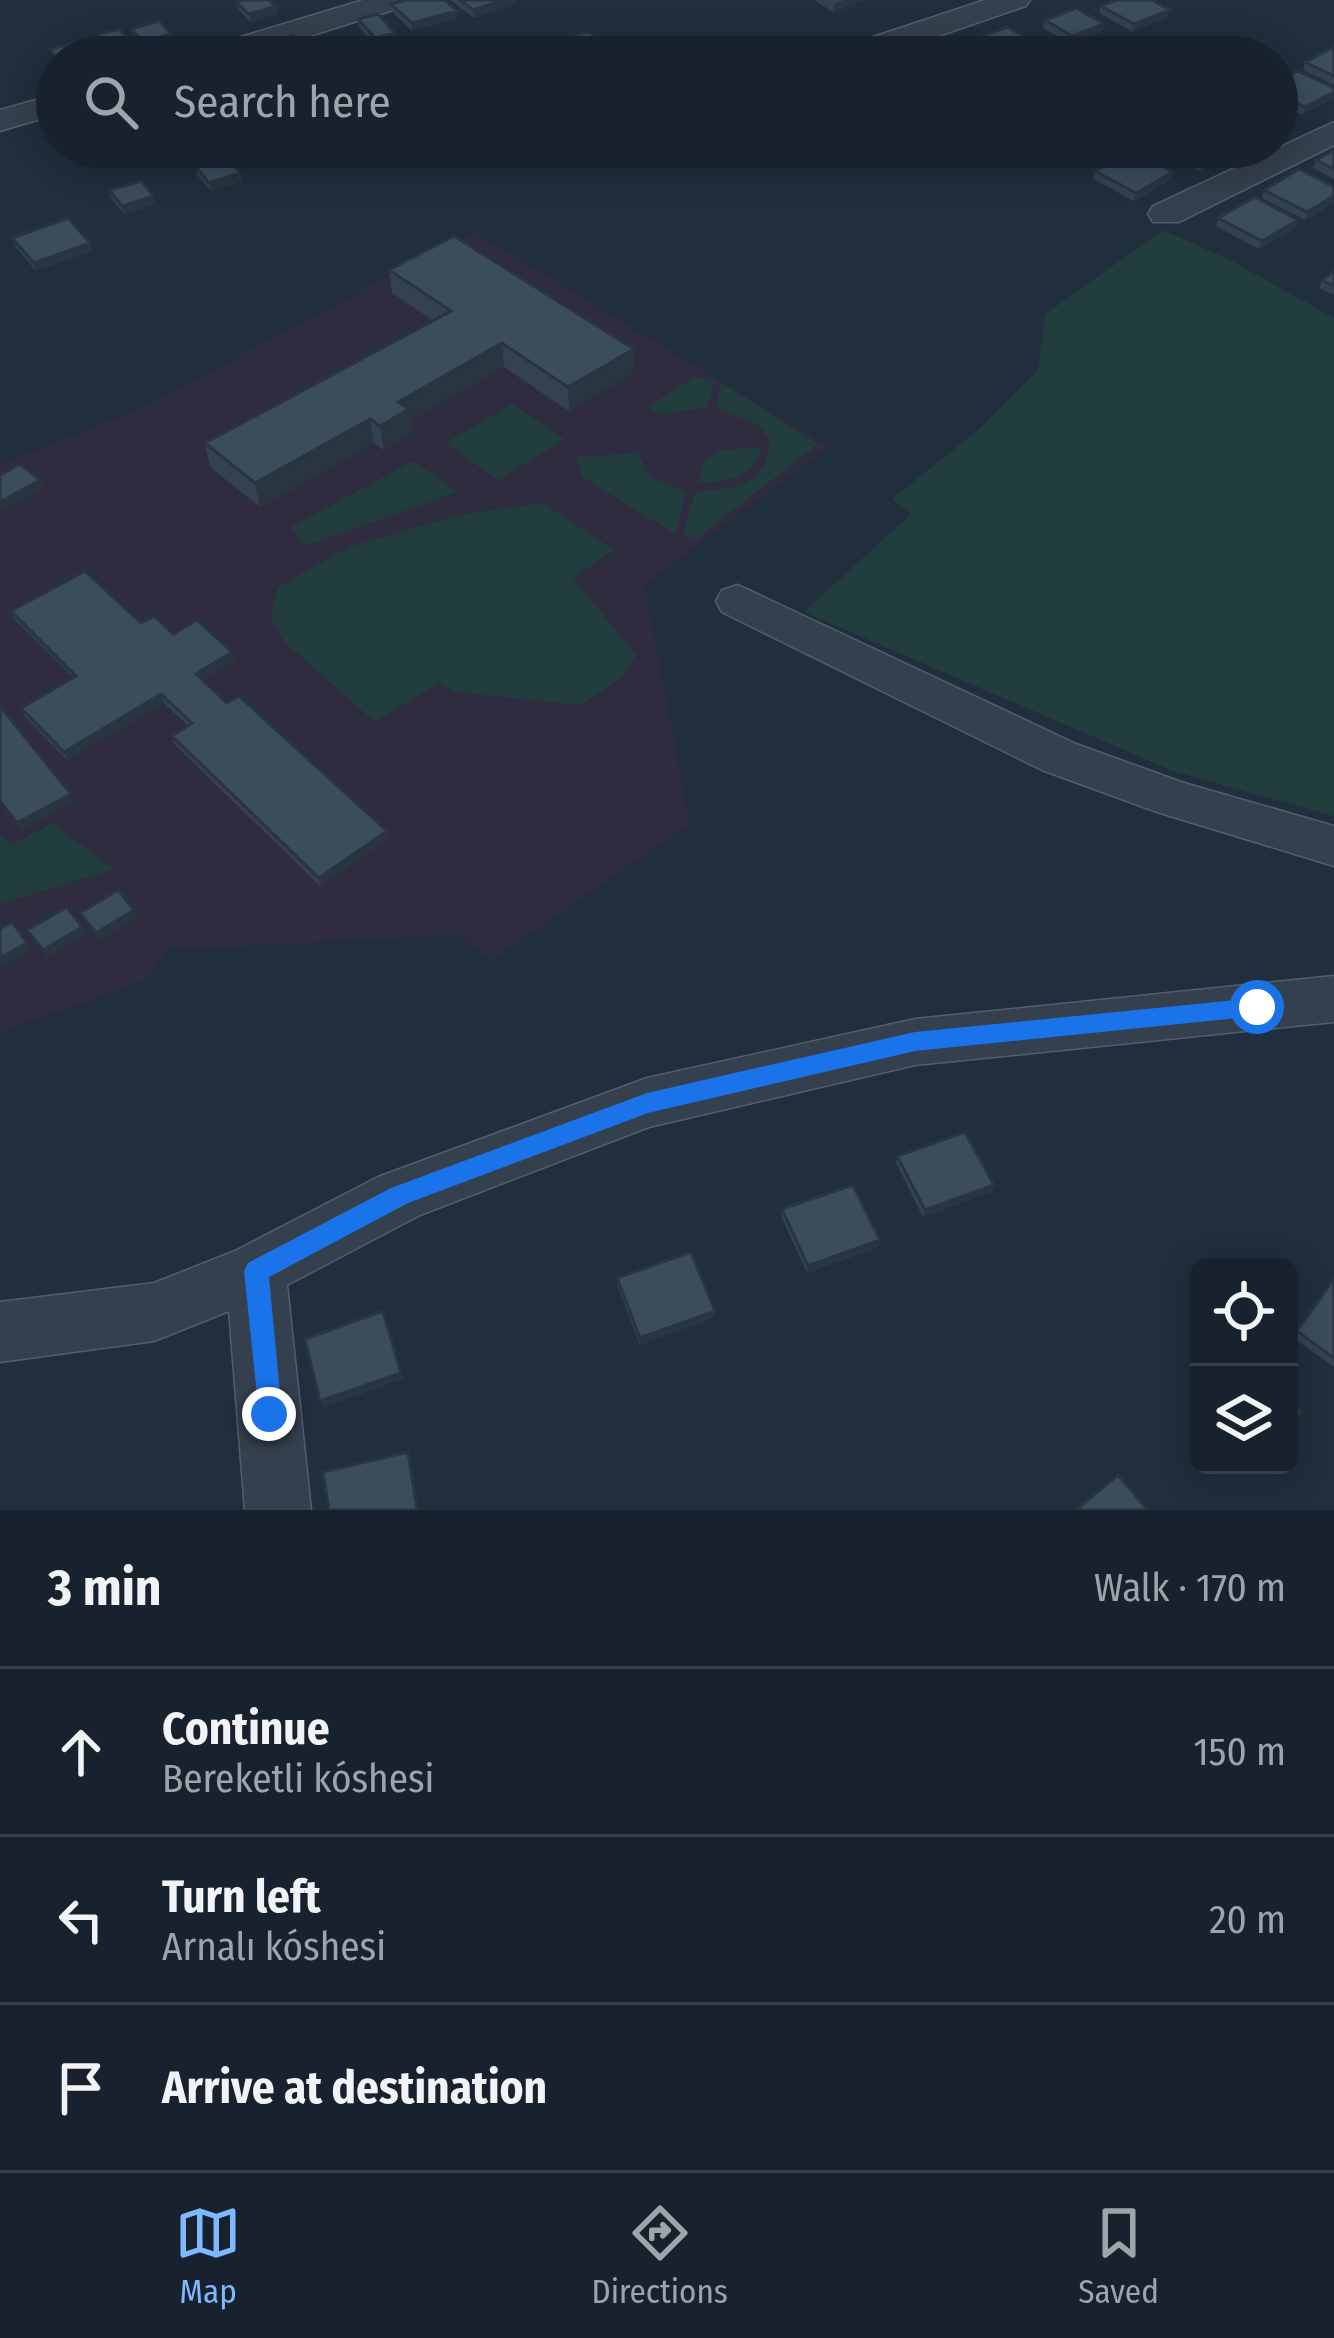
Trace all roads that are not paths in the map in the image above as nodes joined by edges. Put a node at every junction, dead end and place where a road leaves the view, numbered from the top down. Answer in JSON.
{"nodes":[{"id":1,"x":395,"y":0,"type":"edge"},
{"id":2,"x":1015,"y":0,"type":"edge"},
{"id":3,"x":278,"y":36,"type":"edge"},
{"id":4,"x":908,"y":36,"type":"edge"},
{"id":5,"x":36,"y":110,"type":"edge"},
{"id":6,"x":0,"y":121,"type":"edge"},
{"id":7,"x":1334,"y":132,"type":"edge"},
{"id":8,"x":1298,"y":150,"type":"edge"},
{"id":9,"x":1260,"y":168,"type":"edge"},
{"id":10,"x":1166,"y":214,"type":"dead end"},
{"id":11,"x":738,"y":601,"type":"dead end"},
{"id":12,"x":1334,"y":846,"type":"edge"},
{"id":13,"x":1334,"y":999,"type":"edge"},
{"id":14,"x":256,"y":1271,"type":"junction"},
{"id":15,"x":0,"y":1332,"type":"edge"},
{"id":16,"x":278,"y":1510,"type":"edge"}],
"edges":[{"from":1,"to":3,"type":"street"},
{"from":2,"to":4,"type":"street"},
{"from":5,"to":6,"type":"street"},
{"from":7,"to":8,"type":"street"},
{"from":9,"to":10,"type":"street"},
{"from":11,"to":12,"type":"street"},
{"from":13,"to":14,"type":"street"},
{"from":14,"to":15,"type":"street"},
{"from":14,"to":16,"type":"street"}]}
